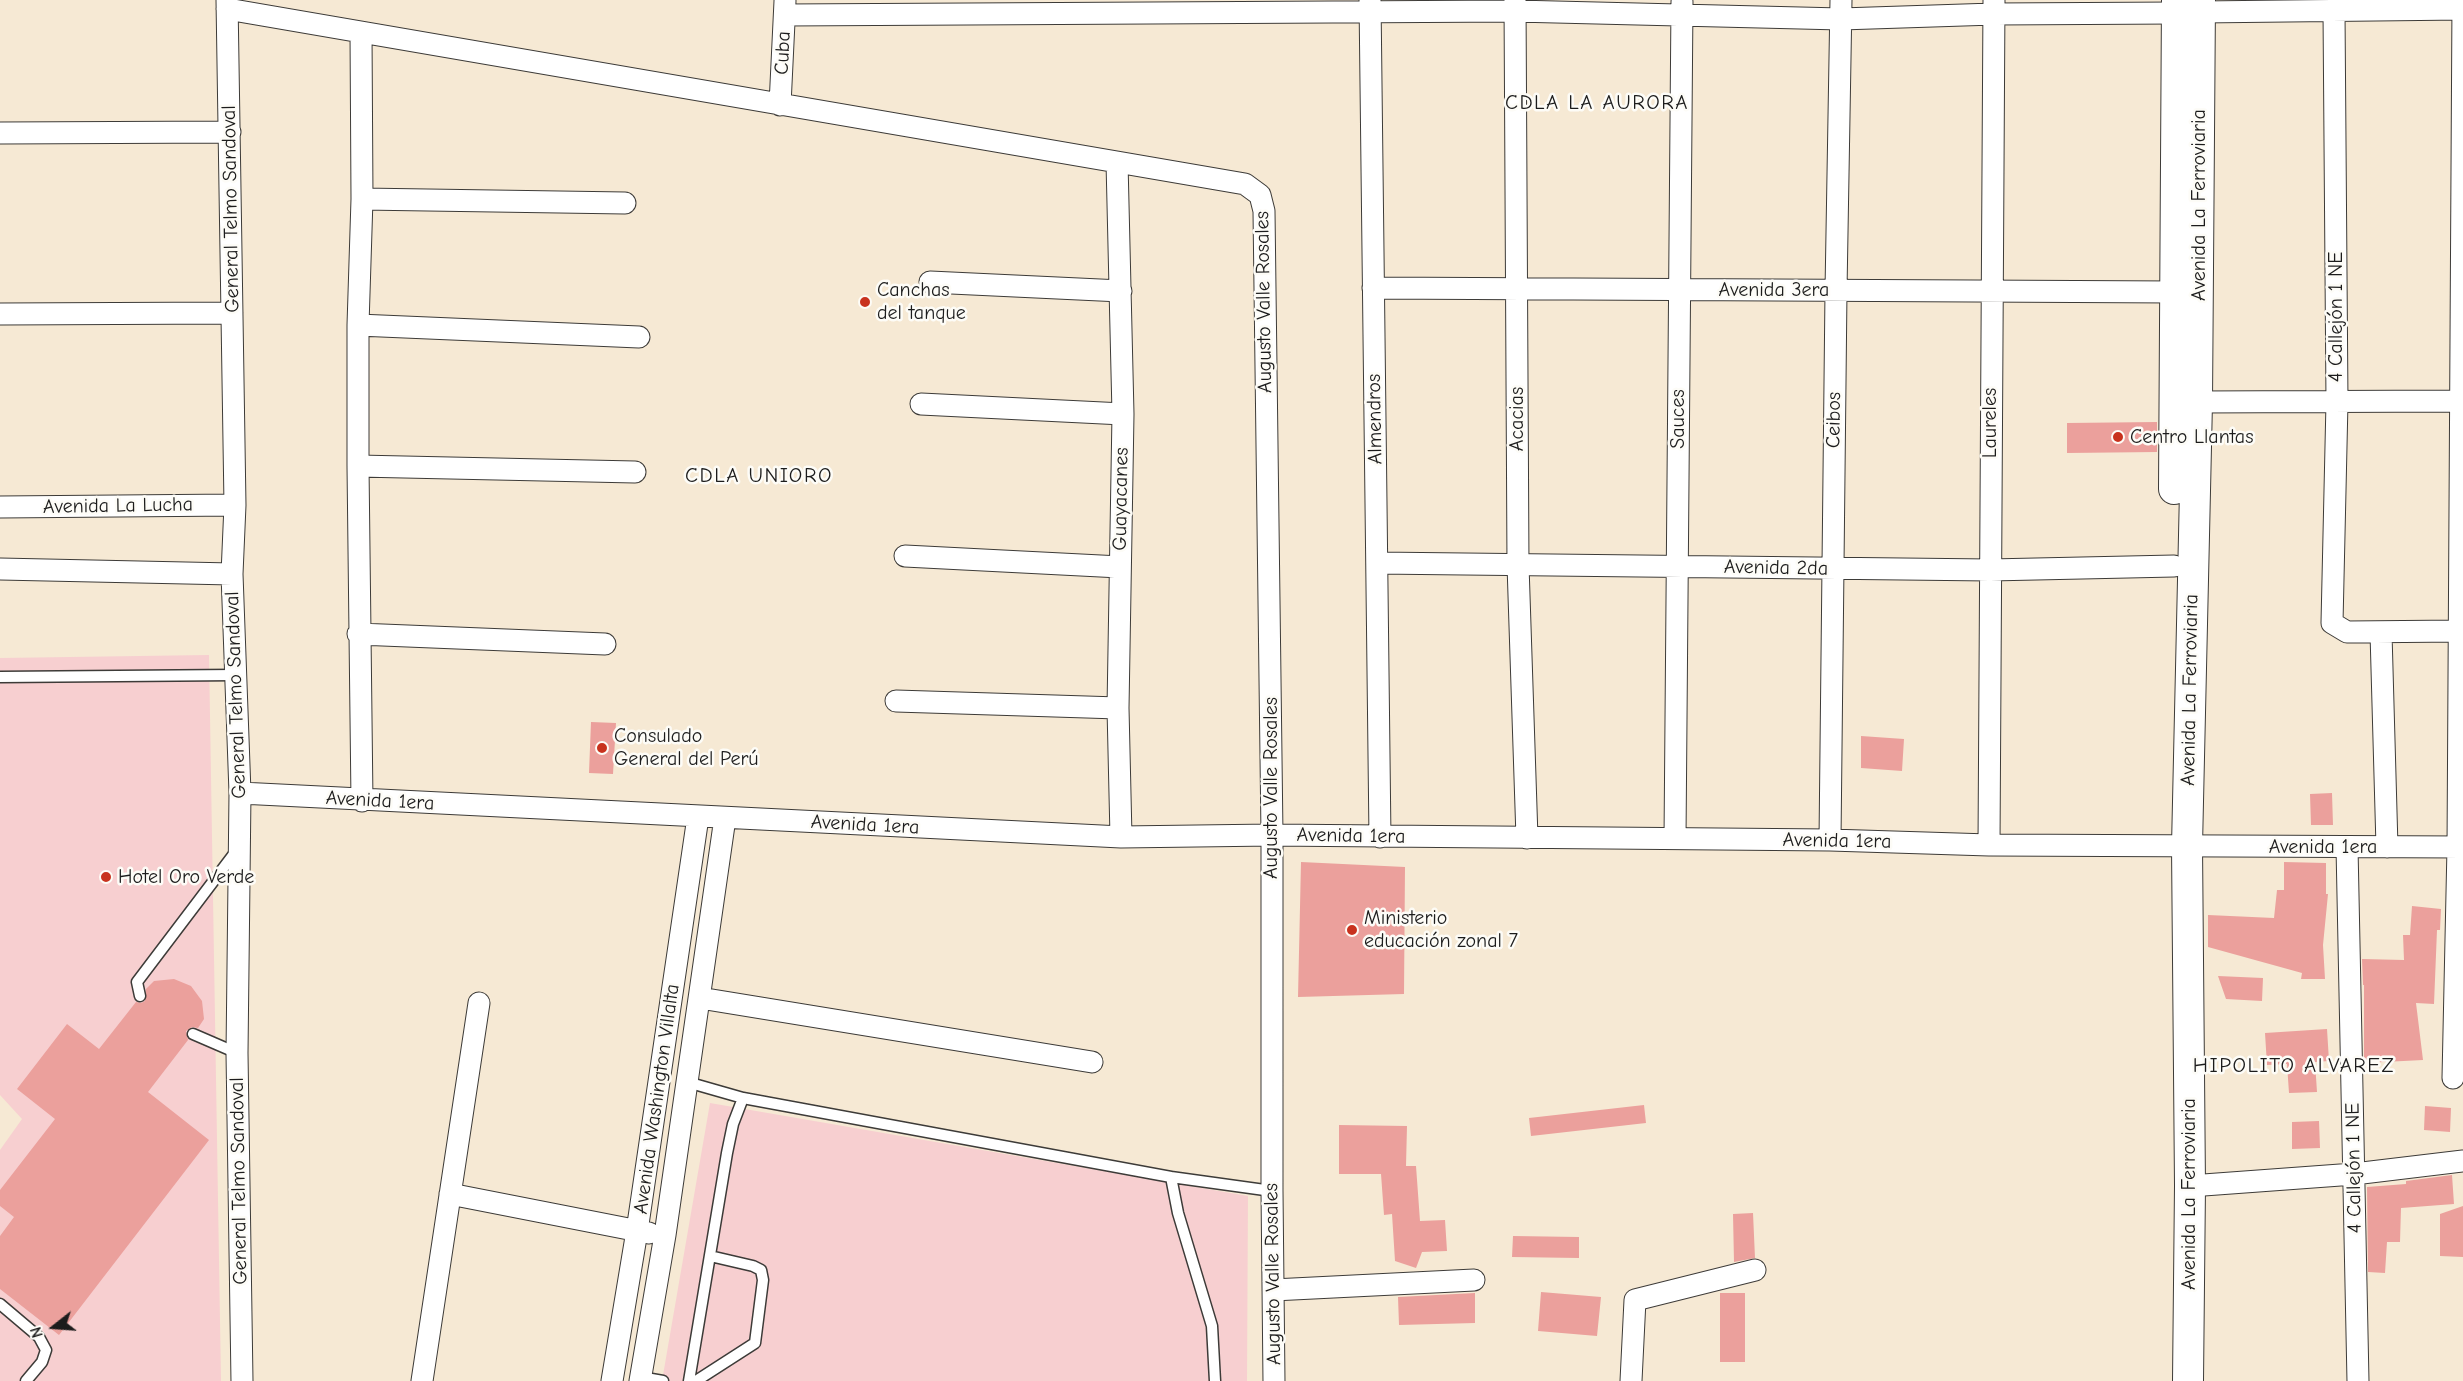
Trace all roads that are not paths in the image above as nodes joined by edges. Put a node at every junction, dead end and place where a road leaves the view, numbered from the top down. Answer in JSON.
{"nodes":[{"id":1,"x":2463,"y":0,"type":"edge"},
{"id":2,"x":227,"y":4,"type":"edge"},
{"id":3,"x":1515,"y":5,"type":"edge"},
{"id":4,"x":1227,"y":6,"type":"edge"},
{"id":5,"x":1370,"y":6,"type":"edge"},
{"id":6,"x":2188,"y":6,"type":"edge"},
{"id":7,"x":785,"y":7,"type":"edge"},
{"id":8,"x":928,"y":7,"type":"edge"},
{"id":9,"x":1088,"y":7,"type":"edge"},
{"id":10,"x":1682,"y":7,"type":"edge"},
{"id":11,"x":1994,"y":7,"type":"edge"},
{"id":12,"x":1841,"y":9,"type":"edge"},
{"id":13,"x":2463,"y":9,"type":"edge"},
{"id":14,"x":2334,"y":11,"type":"junction"},
{"id":15,"x":361,"y":32,"type":"junction"},
{"id":16,"x":780,"y":105,"type":"junction"},
{"id":17,"x":230,"y":132,"type":"junction"},
{"id":18,"x":0,"y":133,"type":"edge"},
{"id":19,"x":2463,"y":134,"type":"edge"},
{"id":20,"x":1117,"y":162,"type":"junction"},
{"id":21,"x":362,"y":199,"type":"junction"},
{"id":22,"x":625,"y":203,"type":"dead end"},
{"id":23,"x":2462,"y":244,"type":"edge"},
{"id":24,"x":930,"y":282,"type":"dead end"},
{"id":25,"x":1373,"y":288,"type":"junction"},
{"id":26,"x":1517,"y":289,"type":"junction"},
{"id":27,"x":1679,"y":290,"type":"junction"},
{"id":28,"x":1120,"y":291,"type":"junction"},
{"id":29,"x":1836,"y":291,"type":"junction"},
{"id":30,"x":1990,"y":292,"type":"junction"},
{"id":31,"x":2175,"y":292,"type":"junction"},
{"id":32,"x":232,"y":313,"type":"junction"},
{"id":33,"x":0,"y":314,"type":"edge"},
{"id":34,"x":358,"y":326,"type":"junction"},
{"id":35,"x":639,"y":337,"type":"dead end"},
{"id":36,"x":2462,"y":373,"type":"edge"},
{"id":37,"x":2461,"y":401,"type":"junction"},
{"id":38,"x":2197,"y":402,"type":"junction"},
{"id":39,"x":2337,"y":402,"type":"junction"},
{"id":40,"x":921,"y":404,"type":"dead end"},
{"id":41,"x":1123,"y":414,"type":"junction"},
{"id":42,"x":358,"y":466,"type":"junction"},
{"id":43,"x":635,"y":472,"type":"dead end"},
{"id":44,"x":2462,"y":499,"type":"edge"},
{"id":45,"x":235,"y":505,"type":"junction"},
{"id":46,"x":0,"y":507,"type":"edge"},
{"id":47,"x":905,"y":556,"type":"dead end"},
{"id":48,"x":1377,"y":563,"type":"junction"},
{"id":49,"x":1518,"y":565,"type":"junction"},
{"id":50,"x":2174,"y":566,"type":"junction"},
{"id":51,"x":1120,"y":567,"type":"junction"},
{"id":52,"x":1677,"y":567,"type":"junction"},
{"id":53,"x":1833,"y":568,"type":"junction"},
{"id":54,"x":0,"y":569,"type":"edge"},
{"id":55,"x":1990,"y":570,"type":"junction"},
{"id":56,"x":232,"y":574,"type":"junction"},
{"id":57,"x":2461,"y":617,"type":"edge"},
{"id":58,"x":358,"y":633,"type":"junction"},
{"id":59,"x":2381,"y":633,"type":"junction"},
{"id":60,"x":605,"y":644,"type":"dead end"},
{"id":61,"x":236,"y":675,"type":"junction"},
{"id":62,"x":0,"y":677,"type":"edge"},
{"id":63,"x":896,"y":701,"type":"dead end"},
{"id":64,"x":1118,"y":708,"type":"junction"},
{"id":65,"x":2461,"y":728,"type":"edge"},
{"id":66,"x":240,"y":793,"type":"junction"},
{"id":67,"x":362,"y":801,"type":"junction"},
{"id":68,"x":698,"y":817,"type":"junction"},
{"id":69,"x":725,"y":818,"type":"junction"},
{"id":70,"x":1272,"y":835,"type":"junction"},
{"id":71,"x":1121,"y":837,"type":"junction"},
{"id":72,"x":1380,"y":837,"type":"junction"},
{"id":73,"x":1527,"y":838,"type":"junction"},
{"id":74,"x":1675,"y":838,"type":"junction"},
{"id":75,"x":1830,"y":840,"type":"junction"},
{"id":76,"x":1989,"y":845,"type":"junction"},
{"id":77,"x":2179,"y":845,"type":"junction"},
{"id":78,"x":239,"y":846,"type":"junction"},
{"id":79,"x":2387,"y":847,"type":"junction"},
{"id":80,"x":2461,"y":847,"type":"edge"},
{"id":81,"x":2347,"y":848,"type":"junction"},
{"id":82,"x":140,"y":996,"type":"dead end"},
{"id":83,"x":700,"y":998,"type":"junction"},
{"id":84,"x":480,"y":1003,"type":"dead end"},
{"id":85,"x":193,"y":1034,"type":"dead end"},
{"id":86,"x":237,"y":1053,"type":"junction"},
{"id":87,"x":1092,"y":1062,"type":"dead end"},
{"id":88,"x":2453,"y":1078,"type":"dead end"},
{"id":89,"x":687,"y":1082,"type":"junction"},
{"id":90,"x":742,"y":1098,"type":"junction"},
{"id":91,"x":2463,"y":1161,"type":"edge"},
{"id":92,"x":2354,"y":1174,"type":"junction"},
{"id":93,"x":1171,"y":1177,"type":"junction"},
{"id":94,"x":2190,"y":1186,"type":"junction"},
{"id":95,"x":1272,"y":1191,"type":"junction"},
{"id":96,"x":450,"y":1194,"type":"junction"},
{"id":97,"x":638,"y":1231,"type":"junction"},
{"id":98,"x":665,"y":1235,"type":"junction"},
{"id":99,"x":710,"y":1256,"type":"junction"},
{"id":100,"x":1755,"y":1270,"type":"dead end"},
{"id":101,"x":1474,"y":1280,"type":"dead end"},
{"id":102,"x":1273,"y":1290,"type":"junction"},
{"id":103,"x":0,"y":1305,"type":"edge"},
{"id":104,"x":640,"y":1379,"type":"edge"},
{"id":105,"x":26,"y":1381,"type":"edge"},
{"id":106,"x":242,"y":1381,"type":"edge"},
{"id":107,"x":422,"y":1381,"type":"edge"},
{"id":108,"x":612,"y":1381,"type":"edge"},
{"id":109,"x":663,"y":1381,"type":"edge"},
{"id":110,"x":689,"y":1381,"type":"edge"},
{"id":111,"x":696,"y":1381,"type":"edge"},
{"id":112,"x":1215,"y":1381,"type":"edge"},
{"id":113,"x":1274,"y":1381,"type":"edge"},
{"id":114,"x":1630,"y":1381,"type":"edge"},
{"id":115,"x":2171,"y":1381,"type":"edge"},
{"id":116,"x":2188,"y":1381,"type":"edge"},
{"id":117,"x":2358,"y":1381,"type":"edge"}],
"edges":[{"from":1,"to":13,"type":"street"},
{"from":2,"to":15,"type":"street"},
{"from":2,"to":17,"type":"street","name":"General Telmo Sandoval"},
{"from":3,"to":5,"type":"street"},
{"from":3,"to":10,"type":"street"},
{"from":3,"to":26,"type":"street","name":"Acacias"},
{"from":4,"to":5,"type":"street"},
{"from":4,"to":9,"type":"street"},
{"from":5,"to":25,"type":"street","name":"Almendros"},
{"from":6,"to":11,"type":"street"},
{"from":6,"to":14,"type":"street"},
{"from":6,"to":31,"type":"main road","name":"Avenida La Ferroviaria"},
{"from":6,"to":38,"type":"main road","name":"Avenida La Ferroviaria"},
{"from":7,"to":8,"type":"street"},
{"from":7,"to":16,"type":"street","name":"Cuba"},
{"from":8,"to":9,"type":"street"},
{"from":10,"to":12,"type":"street"},
{"from":10,"to":27,"type":"street","name":"Sauces"},
{"from":11,"to":12,"type":"street"},
{"from":11,"to":30,"type":"street","name":"Laureles"},
{"from":12,"to":29,"type":"street","name":"Ceibos"},
{"from":13,"to":14,"type":"street"},
{"from":13,"to":19,"type":"street"},
{"from":14,"to":39,"type":"street","name":"4 Callejón 1 NE"},
{"from":15,"to":16,"type":"street"},
{"from":15,"to":21,"type":"street"},
{"from":16,"to":20,"type":"street"},
{"from":17,"to":18,"type":"street"},
{"from":17,"to":32,"type":"street","name":"General Telmo Sandoval"},
{"from":19,"to":23,"type":"street"},
{"from":20,"to":28,"type":"street","name":"Guayacanes"},
{"from":20,"to":70,"type":"street","name":"Augusto Valle Rosales"},
{"from":21,"to":22,"type":"street"},
{"from":21,"to":34,"type":"street"},
{"from":23,"to":36,"type":"street"},
{"from":24,"to":28,"type":"street"},
{"from":25,"to":26,"type":"street","name":"Avenida 3era"},
{"from":25,"to":48,"type":"street","name":"Almendros"},
{"from":26,"to":27,"type":"street","name":"Avenida 3era"},
{"from":26,"to":49,"type":"street","name":"Acacias"},
{"from":27,"to":29,"type":"street","name":"Avenida 3era"},
{"from":27,"to":52,"type":"street","name":"Sauces"},
{"from":28,"to":41,"type":"street","name":"Guayacanes"},
{"from":29,"to":30,"type":"street","name":"Avenida 3era"},
{"from":29,"to":53,"type":"street","name":"Ceibos"},
{"from":30,"to":31,"type":"street","name":"Avenida 3era"},
{"from":30,"to":55,"type":"street","name":"Laureles"},
{"from":31,"to":50,"type":"main road","name":"Avenida La Ferroviaria"},
{"from":32,"to":33,"type":"street"},
{"from":32,"to":45,"type":"street","name":"General Telmo Sandoval"},
{"from":34,"to":35,"type":"street"},
{"from":34,"to":42,"type":"street"},
{"from":36,"to":37,"type":"street"},
{"from":37,"to":39,"type":"street"},
{"from":37,"to":44,"type":"street"},
{"from":38,"to":39,"type":"street"},
{"from":38,"to":77,"type":"main road","name":"Avenida La Ferroviaria"},
{"from":39,"to":59,"type":"street","name":"4 Callejón 1 NE"},
{"from":40,"to":41,"type":"street"},
{"from":41,"to":51,"type":"street","name":"Guayacanes"},
{"from":42,"to":43,"type":"street"},
{"from":42,"to":58,"type":"street"},
{"from":44,"to":57,"type":"street"},
{"from":45,"to":46,"type":"street","name":"Avenida La Lucha"},
{"from":45,"to":56,"type":"street","name":"General Telmo Sandoval"},
{"from":47,"to":51,"type":"street"},
{"from":48,"to":49,"type":"street","name":"Avenida 2da"},
{"from":48,"to":72,"type":"street","name":"Almendros"},
{"from":49,"to":52,"type":"street","name":"Avenida 2da"},
{"from":49,"to":73,"type":"street","name":"Acacias"},
{"from":50,"to":55,"type":"street","name":"Avenida 2da"},
{"from":50,"to":77,"type":"main road","name":"Avenida La Ferroviaria"},
{"from":51,"to":64,"type":"street","name":"Guayacanes"},
{"from":52,"to":53,"type":"street","name":"Avenida 2da"},
{"from":52,"to":74,"type":"street","name":"Sauces"},
{"from":53,"to":55,"type":"street","name":"Avenida 2da"},
{"from":53,"to":75,"type":"street","name":"Ceibos"},
{"from":54,"to":56,"type":"street"},
{"from":55,"to":76,"type":"street","name":"Laureles"},
{"from":56,"to":61,"type":"street","name":"General Telmo Sandoval"},
{"from":57,"to":59,"type":"street"},
{"from":57,"to":65,"type":"street"},
{"from":58,"to":60,"type":"street"},
{"from":58,"to":67,"type":"street"},
{"from":59,"to":79,"type":"street"},
{"from":61,"to":62,"type":"lane"},
{"from":61,"to":66,"type":"street","name":"General Telmo Sandoval"},
{"from":63,"to":64,"type":"street"},
{"from":64,"to":71,"type":"street","name":"Guayacanes"},
{"from":65,"to":80,"type":"street"},
{"from":66,"to":67,"type":"street","name":"Avenida 1era"},
{"from":66,"to":78,"type":"street","name":"General Telmo Sandoval"},
{"from":67,"to":68,"type":"street","name":"Avenida 1era"},
{"from":68,"to":69,"type":"street","name":"Avenida 1era"},
{"from":68,"to":97,"type":"street","name":"Avenida Washington Villalta"},
{"from":69,"to":71,"type":"street","name":"Avenida 1era"},
{"from":69,"to":83,"type":"street","name":"Avenida Washington Villalta"},
{"from":70,"to":71,"type":"street","name":"Avenida 1era"},
{"from":70,"to":72,"type":"street","name":"Avenida 1era"},
{"from":70,"to":95,"type":"street","name":"Augusto Valle Rosales"},
{"from":72,"to":73,"type":"street","name":"Avenida 1era"},
{"from":73,"to":74,"type":"street","name":"Avenida 1era"},
{"from":74,"to":75,"type":"street","name":"Avenida 1era"},
{"from":75,"to":76,"type":"street","name":"Avenida 1era"},
{"from":76,"to":77,"type":"street","name":"Avenida 1era"},
{"from":77,"to":81,"type":"street","name":"Avenida 1era"},
{"from":77,"to":94,"type":"main road","name":"Avenida La Ferroviaria"},
{"from":77,"to":115,"type":"main road","name":"Avenida La Ferroviaria"},
{"from":78,"to":82,"type":"lane"},
{"from":78,"to":86,"type":"street","name":"General Telmo Sandoval"},
{"from":79,"to":80,"type":"street","name":"Avenida 1era"},
{"from":79,"to":81,"type":"street","name":"Avenida 1era"},
{"from":80,"to":88,"type":"street"},
{"from":81,"to":92,"type":"street","name":"4 Callejón 1 NE"},
{"from":83,"to":87,"type":"street"},
{"from":83,"to":89,"type":"street","name":"Avenida Washington Villalta"},
{"from":84,"to":96,"type":"street"},
{"from":85,"to":86,"type":"lane"},
{"from":86,"to":106,"type":"street","name":"General Telmo Sandoval"},
{"from":89,"to":90,"type":"lane"},
{"from":89,"to":98,"type":"street","name":"Avenida Washington Villalta"},
{"from":90,"to":93,"type":"lane"},
{"from":90,"to":99,"type":"lane"},
{"from":91,"to":92,"type":"street"},
{"from":92,"to":94,"type":"street"},
{"from":92,"to":117,"type":"street","name":"4 Callejón 1 NE"},
{"from":93,"to":95,"type":"lane"},
{"from":93,"to":112,"type":"lane"},
{"from":94,"to":116,"type":"main road","name":"Avenida La Ferroviaria"},
{"from":95,"to":102,"type":"street","name":"Augusto Valle Rosales"},
{"from":96,"to":97,"type":"street"},
{"from":96,"to":107,"type":"street"},
{"from":97,"to":98,"type":"street"},
{"from":97,"to":108,"type":"street","name":"Avenida Washington Villalta"},
{"from":98,"to":104,"type":"street","name":"Avenida Washington Villalta"},
{"from":99,"to":110,"type":"lane"},
{"from":99,"to":111,"type":"lane"},
{"from":100,"to":114,"type":"street"},
{"from":101,"to":102,"type":"street"},
{"from":102,"to":113,"type":"street","name":"Augusto Valle Rosales"},
{"from":103,"to":105,"type":"lane"},
{"from":104,"to":109,"type":"lane"}]}
